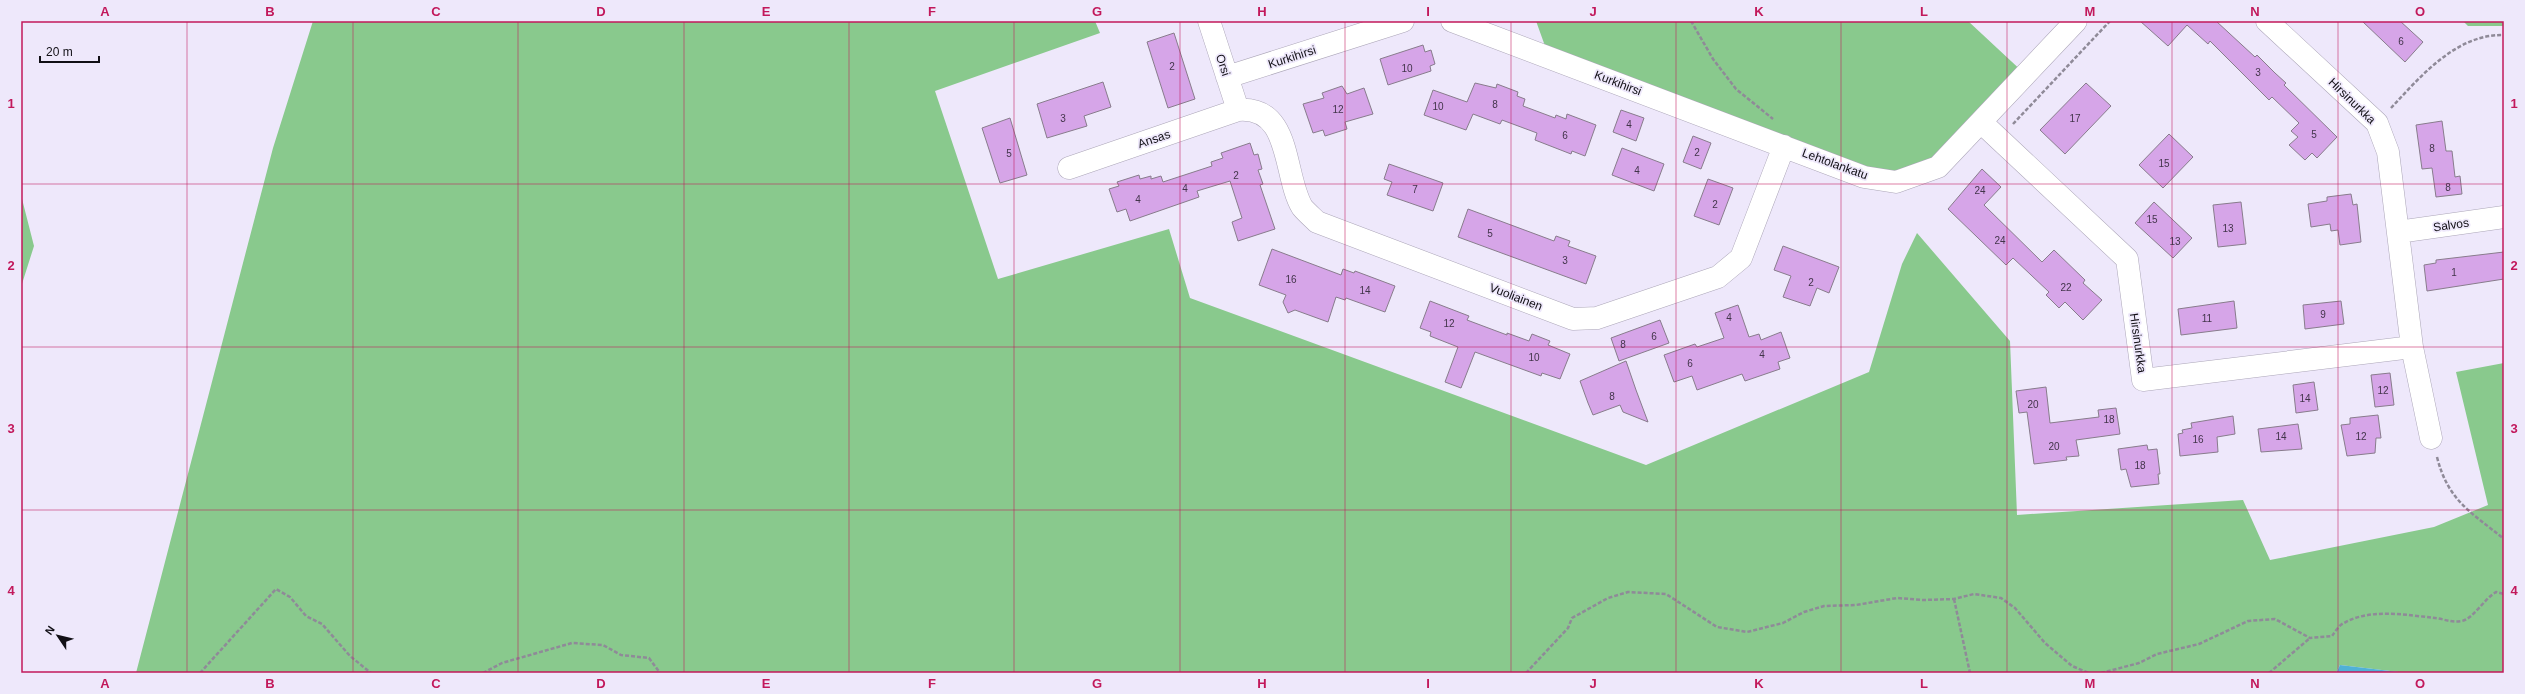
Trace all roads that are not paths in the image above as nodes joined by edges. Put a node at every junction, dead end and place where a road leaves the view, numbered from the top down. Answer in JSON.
{"nodes":[{"id":1,"x":1209,"y":21,"type":"edge"},
{"id":2,"x":1403,"y":21,"type":"edge"},
{"id":3,"x":1452,"y":21,"type":"edge"},
{"id":4,"x":2076,"y":21,"type":"edge"},
{"id":5,"x":2267,"y":21,"type":"edge"},
{"id":6,"x":1227,"y":77,"type":"junction"},
{"id":7,"x":1238,"y":110,"type":"junction"},
{"id":8,"x":1982,"y":123,"type":"junction"},
{"id":9,"x":1784,"y":146,"type":"junction"},
{"id":10,"x":1069,"y":168,"type":"dead end"},
{"id":11,"x":2504,"y":217,"type":"edge"},
{"id":12,"x":2398,"y":232,"type":"junction"},
{"id":13,"x":2412,"y":347,"type":"junction"},
{"id":14,"x":2431,"y":438,"type":"road end"}],
"edges":[{"from":1,"to":6,"type":"street","name":"Orsi"},
{"from":2,"to":6,"type":"street","name":"Kurkihirsi"},
{"from":3,"to":9,"type":"street","name":"Kurkihirsi"},
{"from":4,"to":8,"type":"street","name":"Lehtolankatu"},
{"from":5,"to":12,"type":"street","name":"Hirsinurkka"},
{"from":6,"to":7,"type":"street","name":"Orsi"},
{"from":7,"to":9,"type":"street","name":"Vuoliainen"},
{"from":7,"to":10,"type":"street","name":"Ansas"},
{"from":8,"to":9,"type":"street","name":"Lehtolankatu"},
{"from":8,"to":13,"type":"street","name":"Hirsinurkka"},
{"from":11,"to":12,"type":"street","name":"Salvos"},
{"from":12,"to":13,"type":"street","name":"Hirsinurkka"},
{"from":13,"to":14,"type":"street","name":"Hirsinurkka"}]}
